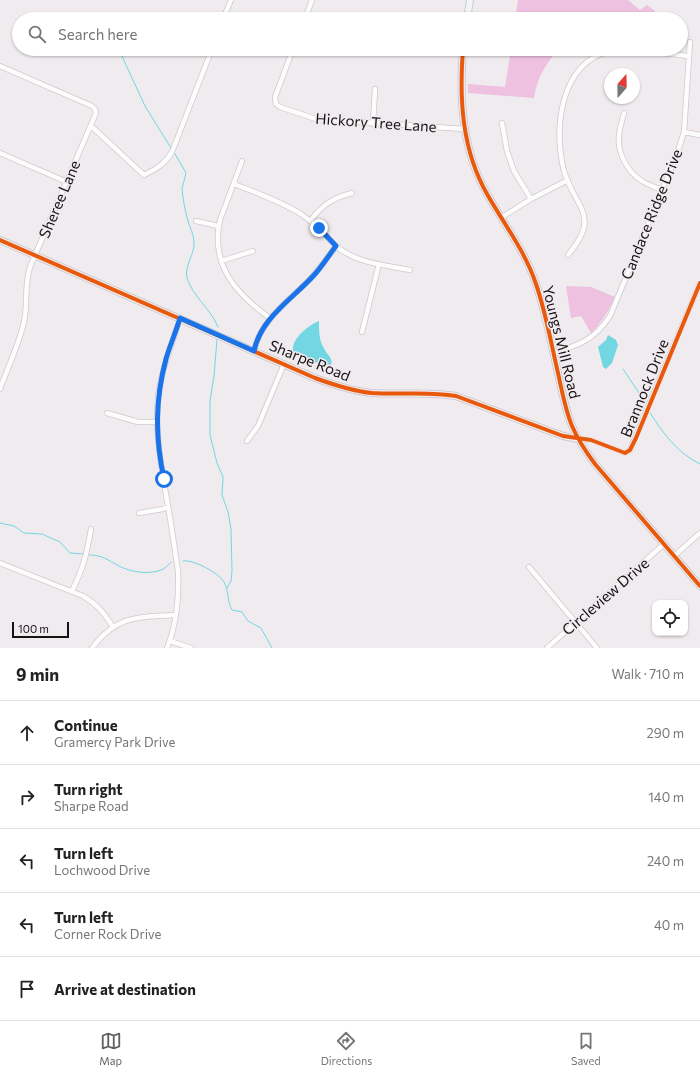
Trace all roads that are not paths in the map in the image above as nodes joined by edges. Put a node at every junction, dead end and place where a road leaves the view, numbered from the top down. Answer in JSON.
{"nodes":[{"id":1,"x":231,"y":0,"type":"edge"},
{"id":2,"x":312,"y":0,"type":"edge"},
{"id":3,"x":470,"y":0,"type":"edge"},
{"id":4,"x":227,"y":12,"type":"edge"},
{"id":5,"x":308,"y":12,"type":"edge"},
{"id":6,"x":468,"y":12,"type":"edge"},
{"id":7,"x":690,"y":42,"type":"dead end"},
{"id":8,"x":209,"y":56,"type":"edge"},
{"id":9,"x":290,"y":56,"type":"edge"},
{"id":10,"x":463,"y":56,"type":"edge"},
{"id":11,"x":598,"y":56,"type":"edge"},
{"id":12,"x":689,"y":56,"type":"joint"},
{"id":13,"x":0,"y":66,"type":"edge"},
{"id":14,"x":375,"y":89,"type":"dead end"},
{"id":15,"x":624,"y":113,"type":"dead end"},
{"id":16,"x":502,"y":123,"type":"dead end"},
{"id":17,"x":373,"y":124,"type":"junction"},
{"id":18,"x":91,"y":126,"type":"junction"},
{"id":19,"x":464,"y":129,"type":"junction"},
{"id":20,"x":684,"y":132,"type":"junction"},
{"id":21,"x":700,"y":135,"type":"edge"},
{"id":22,"x":0,"y":153,"type":"edge"},
{"id":23,"x":242,"y":161,"type":"dead end"},
{"id":24,"x":568,"y":180,"type":"junction"},
{"id":25,"x":67,"y":182,"type":"junction"},
{"id":26,"x":234,"y":184,"type":"junction"},
{"id":27,"x":662,"y":190,"type":"junction"},
{"id":28,"x":352,"y":193,"type":"dead end"},
{"id":29,"x":531,"y":199,"type":"junction"},
{"id":30,"x":502,"y":217,"type":"junction"},
{"id":31,"x":311,"y":220,"type":"junction"},
{"id":32,"x":196,"y":221,"type":"dead end"},
{"id":33,"x":218,"y":226,"type":"junction"},
{"id":34,"x":0,"y":240,"type":"edge"},
{"id":35,"x":336,"y":246,"type":"junction"},
{"id":36,"x":253,"y":251,"type":"dead end"},
{"id":37,"x":568,"y":255,"type":"dead end"},
{"id":38,"x":35,"y":256,"type":"junction"},
{"id":39,"x":221,"y":261,"type":"junction"},
{"id":40,"x":380,"y":264,"type":"junction"},
{"id":41,"x":410,"y":270,"type":"dead end"},
{"id":42,"x":700,"y":283,"type":"edge"},
{"id":43,"x":180,"y":318,"type":"junction"},
{"id":44,"x":270,"y":318,"type":"junction"},
{"id":45,"x":362,"y":332,"type":"dead end"},
{"id":46,"x":254,"y":351,"type":"junction"},
{"id":47,"x":553,"y":352,"type":"junction"},
{"id":48,"x":284,"y":364,"type":"junction"},
{"id":49,"x":0,"y":389,"type":"edge"},
{"id":50,"x":107,"y":413,"type":"dead end"},
{"id":51,"x":157,"y":422,"type":"junction"},
{"id":52,"x":578,"y":439,"type":"junction"},
{"id":53,"x":247,"y":440,"type":"dead end"},
{"id":54,"x":168,"y":507,"type":"junction"},
{"id":55,"x":139,"y":513,"type":"dead end"},
{"id":56,"x":91,"y":528,"type":"dead end"},
{"id":57,"x":700,"y":534,"type":"edge"},
{"id":58,"x":664,"y":544,"type":"junction"},
{"id":59,"x":674,"y":556,"type":"junction"},
{"id":60,"x":0,"y":562,"type":"edge"},
{"id":61,"x":529,"y":567,"type":"dead end"},
{"id":62,"x":700,"y":586,"type":"edge"},
{"id":63,"x":72,"y":591,"type":"junction"},
{"id":64,"x":176,"y":615,"type":"junction"},
{"id":65,"x":575,"y":622,"type":"junction"},
{"id":66,"x":113,"y":627,"type":"junction"},
{"id":67,"x":170,"y":641,"type":"junction"},
{"id":68,"x":92,"y":648,"type":"edge"},
{"id":69,"x":167,"y":648,"type":"edge"},
{"id":70,"x":191,"y":648,"type":"edge"},
{"id":71,"x":547,"y":648,"type":"edge"},
{"id":72,"x":597,"y":648,"type":"edge"}],
"edges":[{"from":1,"to":4,"type":"street"},
{"from":2,"to":5,"type":"street"},
{"from":3,"to":6,"type":"street"},
{"from":7,"to":12,"type":"street","name":"Candace Ridge Drive"},
{"from":8,"to":18,"type":"street"},
{"from":9,"to":17,"type":"street","name":"Hickory Tree Lane"},
{"from":10,"to":19,"type":"street","name":"Youngs Mill Road"},
{"from":11,"to":24,"type":"street"},
{"from":12,"to":20,"type":"street","name":"Candace Ridge Drive"},
{"from":13,"to":18,"type":"street","name":"Sheree Lane"},
{"from":14,"to":17,"type":"street"},
{"from":15,"to":27,"type":"street"},
{"from":16,"to":29,"type":"street"},
{"from":17,"to":19,"type":"street","name":"Hickory Tree Lane"},
{"from":18,"to":25,"type":"street","name":"Sheree Lane"},
{"from":19,"to":30,"type":"street","name":"Youngs Mill Road"},
{"from":20,"to":21,"type":"street"},
{"from":20,"to":27,"type":"street","name":"Candace Ridge Drive"},
{"from":22,"to":25,"type":"street"},
{"from":23,"to":26,"type":"street"},
{"from":24,"to":29,"type":"street"},
{"from":24,"to":37,"type":"street"},
{"from":25,"to":38,"type":"street","name":"Sheree Lane"},
{"from":26,"to":31,"type":"street"},
{"from":26,"to":33,"type":"street"},
{"from":27,"to":47,"type":"street","name":"Candace Ridge Drive"},
{"from":28,"to":31,"type":"street"},
{"from":29,"to":30,"type":"street"},
{"from":30,"to":47,"type":"street","name":"Youngs Mill Road"},
{"from":31,"to":35,"type":"street"},
{"from":32,"to":33,"type":"street"},
{"from":33,"to":39,"type":"street"},
{"from":34,"to":38,"type":"street","name":"Sharpe Road"},
{"from":35,"to":40,"type":"street"},
{"from":35,"to":44,"type":"street"},
{"from":36,"to":39,"type":"street"},
{"from":38,"to":43,"type":"street","name":"Sharpe Road"},
{"from":38,"to":49,"type":"street","name":"Sheree Lane"},
{"from":39,"to":44,"type":"street"},
{"from":40,"to":41,"type":"street"},
{"from":40,"to":45,"type":"street"},
{"from":42,"to":52,"type":"street","name":"Brannock Drive"},
{"from":43,"to":46,"type":"street","name":"Sharpe Road"},
{"from":43,"to":51,"type":"street"},
{"from":44,"to":46,"type":"street"},
{"from":46,"to":48,"type":"street","name":"Sharpe Road"},
{"from":47,"to":52,"type":"street","name":"Youngs Mill Road"},
{"from":48,"to":52,"type":"street","name":"Sharpe Road"},
{"from":48,"to":53,"type":"street"},
{"from":50,"to":51,"type":"street"},
{"from":51,"to":54,"type":"street"},
{"from":52,"to":58,"type":"street","name":"Youngs Mill Road"},
{"from":54,"to":55,"type":"street"},
{"from":54,"to":64,"type":"street"},
{"from":56,"to":63,"type":"street"},
{"from":57,"to":59,"type":"street"},
{"from":58,"to":59,"type":"street","name":"Youngs Mill Road"},
{"from":58,"to":65,"type":"street","name":"Circleview Drive"},
{"from":59,"to":62,"type":"street","name":"Youngs Mill Road"},
{"from":60,"to":63,"type":"street"},
{"from":61,"to":65,"type":"street"},
{"from":63,"to":66,"type":"street"},
{"from":64,"to":66,"type":"street"},
{"from":64,"to":67,"type":"street"},
{"from":65,"to":71,"type":"street","name":"Circleview Drive"},
{"from":65,"to":72,"type":"street"},
{"from":66,"to":68,"type":"street"},
{"from":67,"to":69,"type":"street"},
{"from":67,"to":70,"type":"street"}]}
